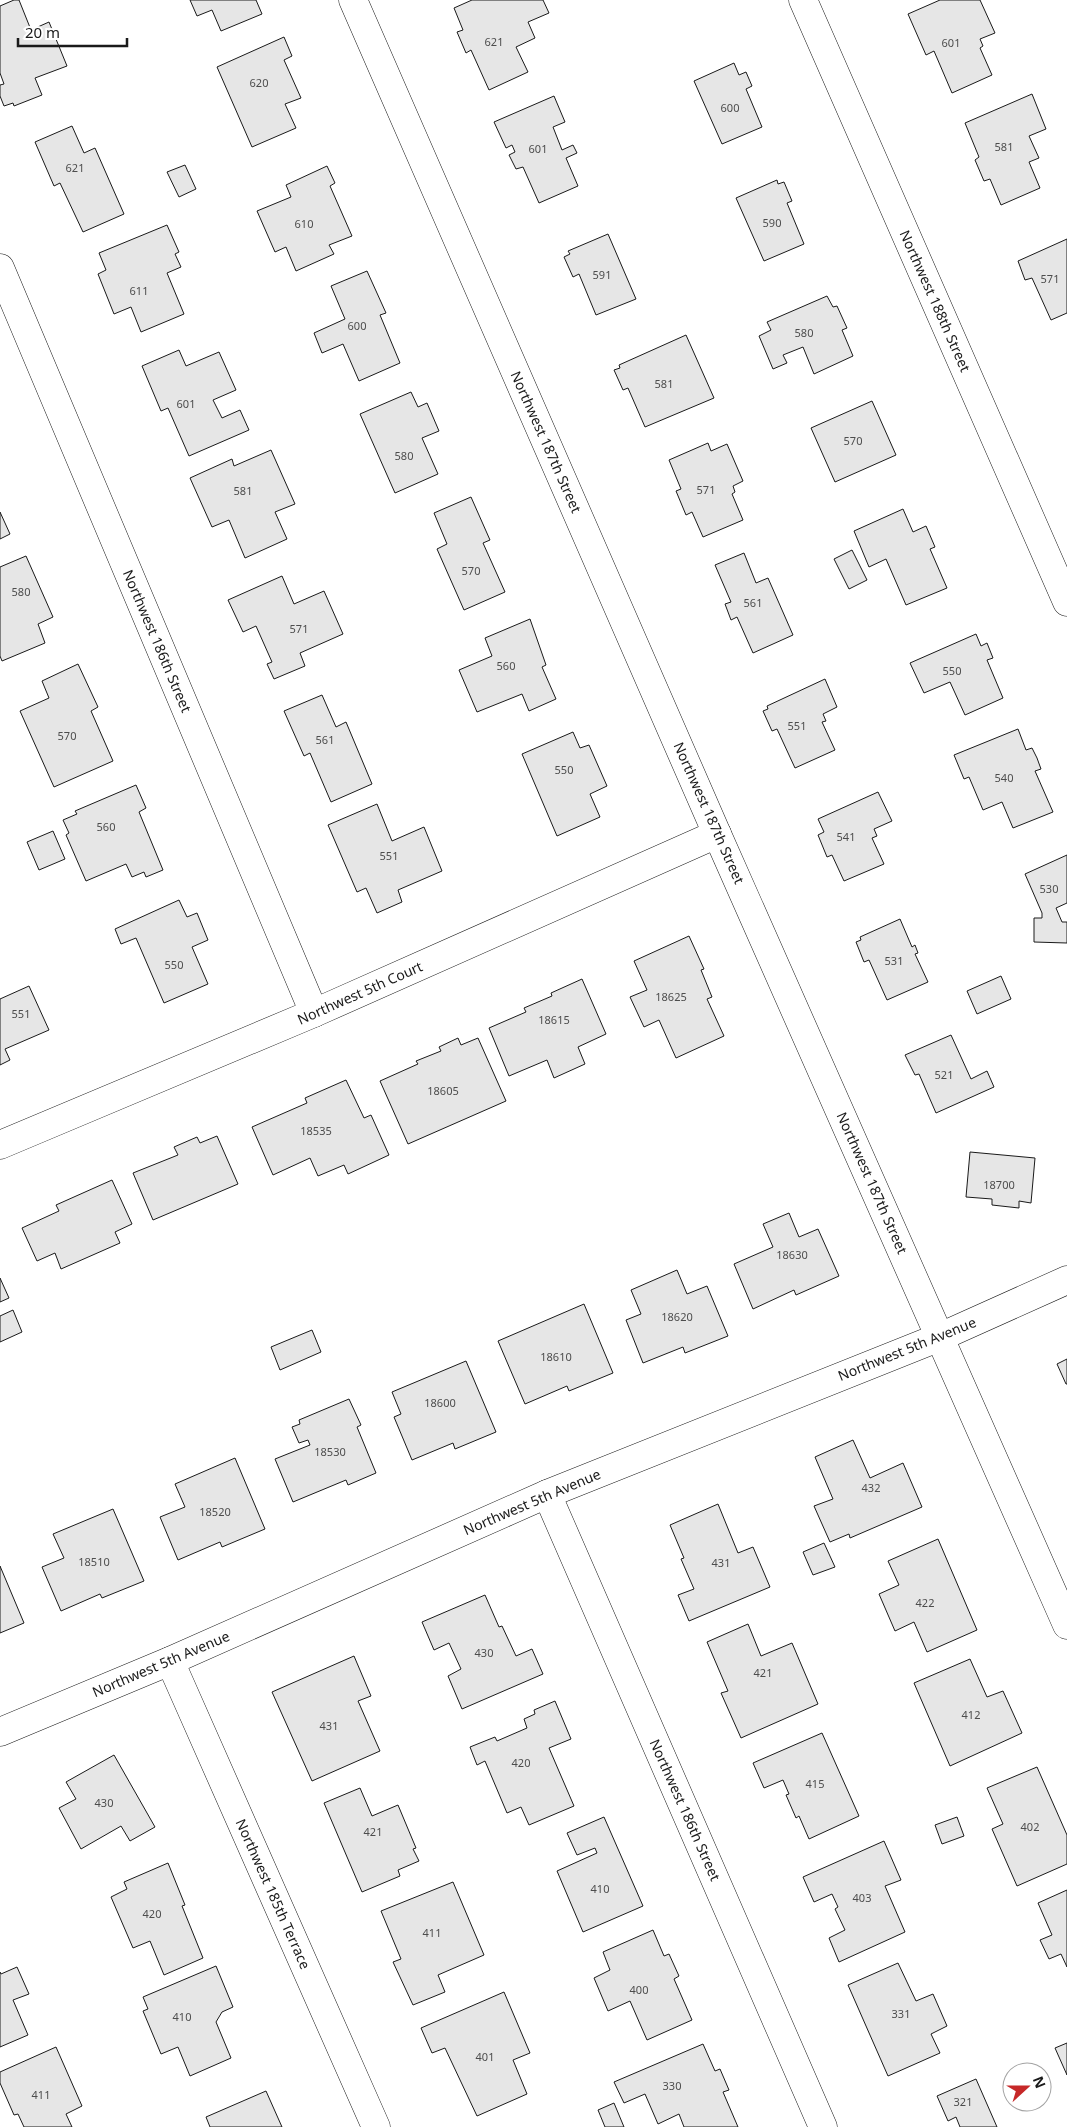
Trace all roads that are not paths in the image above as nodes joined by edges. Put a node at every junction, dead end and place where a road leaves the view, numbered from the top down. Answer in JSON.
{"nodes":[{"id":1,"x":353,"y":0,"type":"edge"},
{"id":2,"x":803,"y":0,"type":"edge"},
{"id":3,"x":0,"y":268,"type":"edge"},
{"id":4,"x":1067,"y":602,"type":"edge"},
{"id":5,"x":718,"y":834,"type":"junction"},
{"id":6,"x":314,"y":1013,"type":"junction"},
{"id":7,"x":0,"y":1145,"type":"edge"},
{"id":8,"x":1067,"y":1280,"type":"edge"},
{"id":9,"x":940,"y":1336,"type":"junction"},
{"id":10,"x":547,"y":1494,"type":"junction"},
{"id":11,"x":1067,"y":1625,"type":"edge"},
{"id":12,"x":170,"y":1660,"type":"junction"},
{"id":13,"x":0,"y":1732,"type":"edge"},
{"id":14,"x":376,"y":2127,"type":"edge"},
{"id":15,"x":823,"y":2127,"type":"edge"}],
"edges":[{"from":1,"to":5,"type":"street","name":"Northwest 187th Street"},
{"from":2,"to":4,"type":"street","name":"Northwest 188th Street"},
{"from":3,"to":6,"type":"street","name":"Northwest 186th Street"},
{"from":5,"to":6,"type":"street","name":"Northwest 5th Court"},
{"from":5,"to":9,"type":"street","name":"Northwest 187th Street"},
{"from":6,"to":7,"type":"street","name":"Northwest 5th Court"},
{"from":8,"to":9,"type":"street","name":"Northwest 5th Avenue"},
{"from":9,"to":10,"type":"street","name":"Northwest 5th Avenue"},
{"from":9,"to":11,"type":"street","name":"Northwest 187th Street"},
{"from":10,"to":12,"type":"street","name":"Northwest 5th Avenue"},
{"from":10,"to":15,"type":"street","name":"Northwest 186th Street"},
{"from":12,"to":13,"type":"street","name":"Northwest 5th Avenue"},
{"from":12,"to":14,"type":"street","name":"Northwest 185th Terrace"}]}
